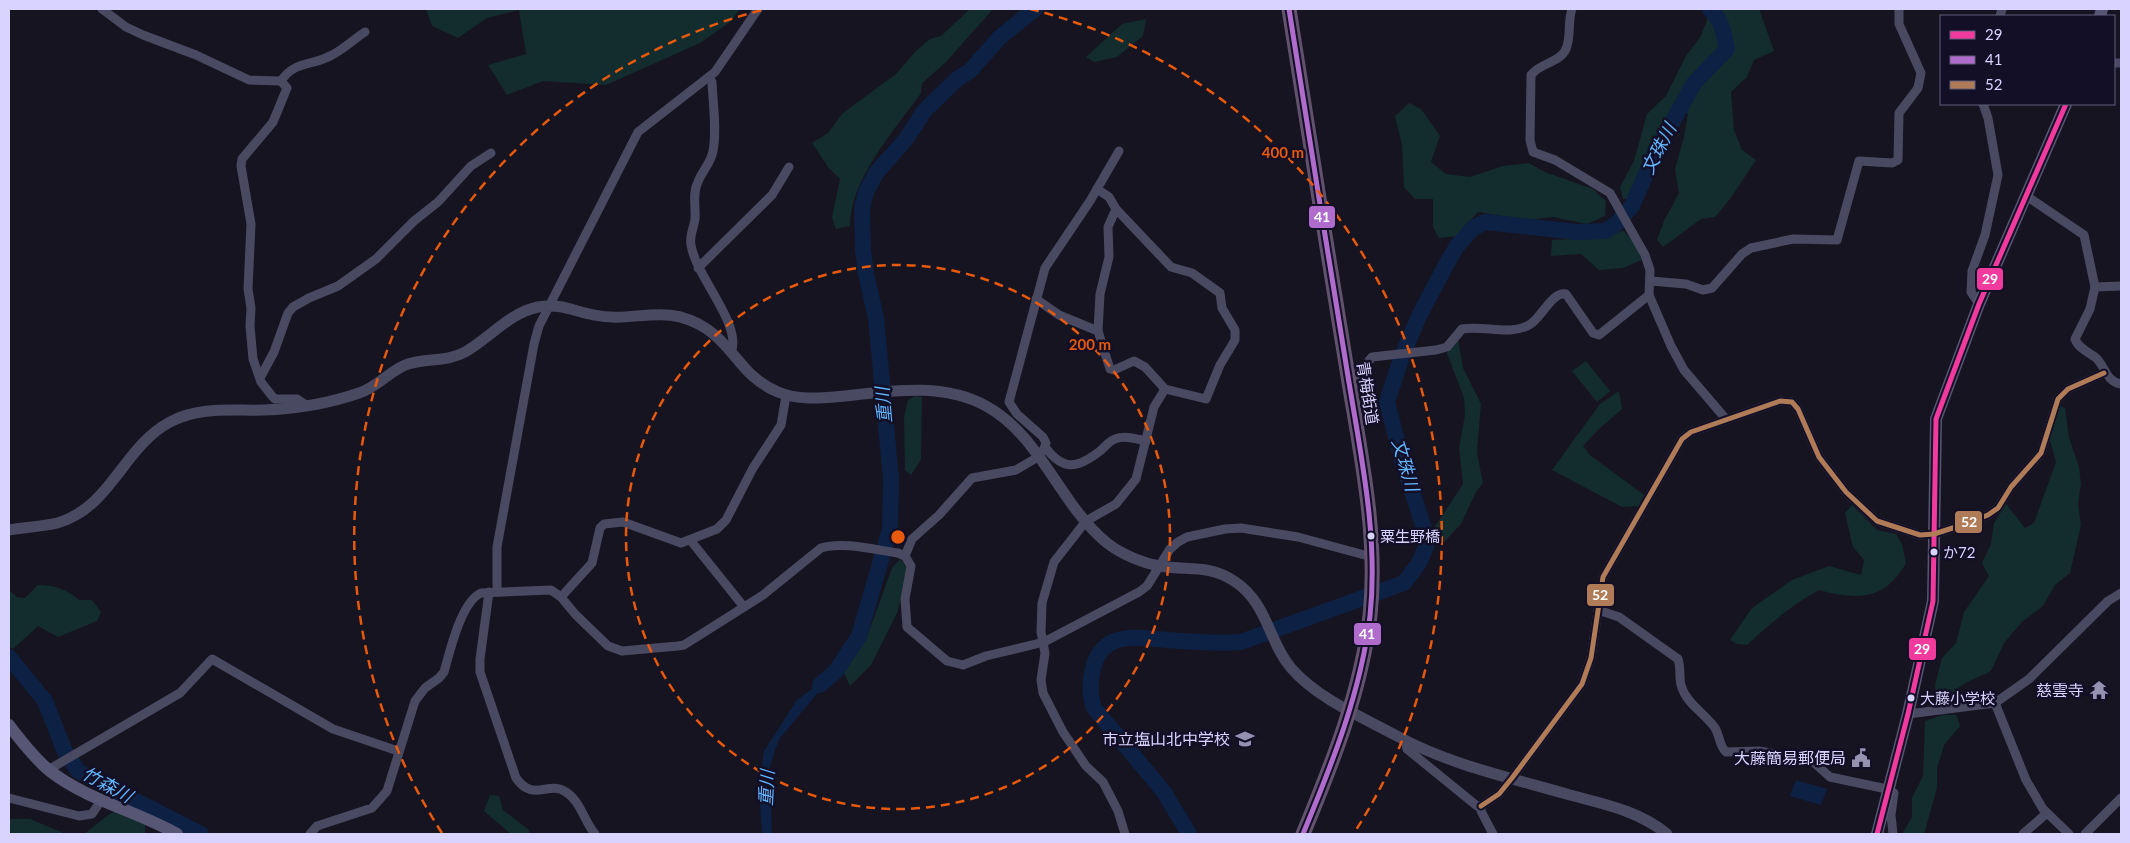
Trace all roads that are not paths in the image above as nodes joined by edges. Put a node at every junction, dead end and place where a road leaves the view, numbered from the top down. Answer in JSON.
{"nodes":[{"id":1,"x":102,"y":9,"type":"edge"},
{"id":2,"x":758,"y":9,"type":"edge"},
{"id":3,"x":1289,"y":9,"type":"edge"},
{"id":4,"x":1572,"y":9,"type":"edge"},
{"id":5,"x":1899,"y":9,"type":"edge"},
{"id":6,"x":365,"y":32,"type":"dead end"},
{"id":7,"x":710,"y":77,"type":"junction"},
{"id":8,"x":281,"y":81,"type":"junction"},
{"id":9,"x":1982,"y":105,"type":"edge"},
{"id":10,"x":2066,"y":105,"type":"edge"},
{"id":11,"x":1119,"y":151,"type":"dead end"},
{"id":12,"x":491,"y":153,"type":"dead end"},
{"id":13,"x":789,"y":167,"type":"dead end"},
{"id":14,"x":1097,"y":189,"type":"junction"},
{"id":15,"x":2026,"y":195,"type":"junction"},
{"id":16,"x":1116,"y":209,"type":"junction"},
{"id":17,"x":698,"y":268,"type":"junction"},
{"id":18,"x":1651,"y":281,"type":"junction"},
{"id":19,"x":2121,"y":286,"type":"edge"},
{"id":20,"x":2095,"y":287,"type":"junction"},
{"id":21,"x":1649,"y":294,"type":"junction"},
{"id":22,"x":1036,"y":299,"type":"junction"},
{"id":23,"x":1979,"y":304,"type":"junction"},
{"id":24,"x":550,"y":305,"type":"junction"},
{"id":25,"x":1098,"y":331,"type":"junction"},
{"id":26,"x":731,"y":353,"type":"junction"},
{"id":27,"x":2104,"y":373,"type":"junction"},
{"id":28,"x":260,"y":378,"type":"junction"},
{"id":29,"x":1348,"y":379,"type":"junction"},
{"id":30,"x":2121,"y":384,"type":"edge"},
{"id":31,"x":1165,"y":389,"type":"junction"},
{"id":32,"x":786,"y":396,"type":"junction"},
{"id":33,"x":306,"y":405,"type":"junction"},
{"id":34,"x":1725,"y":418,"type":"junction"},
{"id":35,"x":1146,"y":441,"type":"junction"},
{"id":36,"x":1045,"y":447,"type":"junction"},
{"id":37,"x":1038,"y":457,"type":"junction"},
{"id":38,"x":1086,"y":521,"type":"junction"},
{"id":39,"x":9,"y":530,"type":"edge"},
{"id":40,"x":1934,"y":534,"type":"junction"},
{"id":41,"x":691,"y":541,"type":"junction"},
{"id":42,"x":901,"y":554,"type":"junction"},
{"id":43,"x":1372,"y":557,"type":"junction"},
{"id":44,"x":1160,"y":566,"type":"junction"},
{"id":45,"x":493,"y":591,"type":"junction"},
{"id":46,"x":2121,"y":593,"type":"edge"},
{"id":47,"x":561,"y":597,"type":"junction"},
{"id":48,"x":744,"y":607,"type":"junction"},
{"id":49,"x":1598,"y":610,"type":"junction"},
{"id":50,"x":1044,"y":642,"type":"junction"},
{"id":51,"x":1995,"y":703,"type":"junction"},
{"id":52,"x":1349,"y":710,"type":"junction"},
{"id":53,"x":1908,"y":714,"type":"junction"},
{"id":54,"x":9,"y":725,"type":"edge"},
{"id":55,"x":1405,"y":740,"type":"junction"},
{"id":56,"x":398,"y":751,"type":"junction"},
{"id":57,"x":48,"y":770,"type":"junction"},
{"id":58,"x":1512,"y":778,"type":"junction"},
{"id":59,"x":1888,"y":789,"type":"junction"},
{"id":60,"x":9,"y":798,"type":"edge"},
{"id":61,"x":2121,"y":798,"type":"edge"},
{"id":62,"x":102,"y":799,"type":"junction"},
{"id":63,"x":1481,"y":806,"type":"junction"},
{"id":64,"x":2047,"y":813,"type":"junction"},
{"id":65,"x":177,"y":834,"type":"edge"},
{"id":66,"x":310,"y":834,"type":"edge"},
{"id":67,"x":595,"y":834,"type":"edge"},
{"id":68,"x":1125,"y":834,"type":"edge"},
{"id":69,"x":1302,"y":834,"type":"edge"},
{"id":70,"x":1493,"y":834,"type":"edge"},
{"id":71,"x":1667,"y":834,"type":"edge"},
{"id":72,"x":1877,"y":834,"type":"edge"},
{"id":73,"x":1893,"y":834,"type":"edge"},
{"id":74,"x":2023,"y":834,"type":"edge"},
{"id":75,"x":2069,"y":834,"type":"edge"},
{"id":76,"x":2085,"y":834,"type":"edge"}],
"edges":[{"from":1,"to":8,"type":"street"},
{"from":2,"to":7,"type":"street"},
{"from":3,"to":29,"type":"highway","name":"青梅街道"},
{"from":4,"to":18,"type":"street"},
{"from":5,"to":18,"type":"street"},
{"from":6,"to":8,"type":"street"},
{"from":7,"to":17,"type":"street"},
{"from":7,"to":24,"type":"street"},
{"from":8,"to":28,"type":"street"},
{"from":9,"to":23,"type":"street"},
{"from":10,"to":15,"type":"main road"},
{"from":11,"to":14,"type":"street"},
{"from":12,"to":28,"type":"street"},
{"from":13,"to":17,"type":"street"},
{"from":14,"to":16,"type":"street"},
{"from":14,"to":22,"type":"street"},
{"from":15,"to":20,"type":"street"},
{"from":15,"to":23,"type":"main road"},
{"from":16,"to":25,"type":"street"},
{"from":16,"to":31,"type":"street"},
{"from":17,"to":26,"type":"street"},
{"from":18,"to":21,"type":"street"},
{"from":19,"to":20,"type":"street"},
{"from":20,"to":27,"type":"street"},
{"from":21,"to":29,"type":"street"},
{"from":21,"to":34,"type":"street"},
{"from":22,"to":25,"type":"street"},
{"from":22,"to":36,"type":"street"},
{"from":23,"to":40,"type":"main road"},
{"from":24,"to":26,"type":"street"},
{"from":24,"to":33,"type":"street"},
{"from":24,"to":45,"type":"street"},
{"from":25,"to":31,"type":"street"},
{"from":26,"to":32,"type":"street"},
{"from":27,"to":30,"type":"street"},
{"from":27,"to":40,"type":"street"},
{"from":28,"to":33,"type":"street"},
{"from":29,"to":43,"type":"highway","name":"青梅街道"},
{"from":31,"to":35,"type":"street"},
{"from":32,"to":37,"type":"street"},
{"from":32,"to":41,"type":"street"},
{"from":33,"to":39,"type":"street"},
{"from":34,"to":40,"type":"street"},
{"from":34,"to":49,"type":"street"},
{"from":35,"to":36,"type":"street"},
{"from":35,"to":38,"type":"street"},
{"from":36,"to":37,"type":"street"},
{"from":37,"to":38,"type":"street"},
{"from":37,"to":42,"type":"street"},
{"from":38,"to":44,"type":"street"},
{"from":38,"to":50,"type":"street"},
{"from":40,"to":53,"type":"main road"},
{"from":41,"to":47,"type":"street"},
{"from":41,"to":48,"type":"street"},
{"from":42,"to":48,"type":"street"},
{"from":42,"to":50,"type":"street"},
{"from":43,"to":44,"type":"street"},
{"from":43,"to":52,"type":"highway","name":"青梅街道"},
{"from":44,"to":50,"type":"street"},
{"from":44,"to":52,"type":"street"},
{"from":45,"to":47,"type":"street"},
{"from":45,"to":56,"type":"street"},
{"from":45,"to":67,"type":"street"},
{"from":46,"to":51,"type":"street"},
{"from":47,"to":48,"type":"street"},
{"from":49,"to":58,"type":"street"},
{"from":49,"to":59,"type":"street"},
{"from":50,"to":68,"type":"street"},
{"from":51,"to":53,"type":"street"},
{"from":51,"to":64,"type":"street"},
{"from":52,"to":55,"type":"street"},
{"from":52,"to":69,"type":"highway","name":"青梅街道"},
{"from":53,"to":59,"type":"main road"},
{"from":54,"to":57,"type":"main road"},
{"from":55,"to":58,"type":"street"},
{"from":55,"to":63,"type":"street"},
{"from":56,"to":57,"type":"street"},
{"from":56,"to":66,"type":"street"},
{"from":57,"to":62,"type":"main road"},
{"from":58,"to":63,"type":"street"},
{"from":58,"to":71,"type":"street"},
{"from":59,"to":72,"type":"main road"},
{"from":59,"to":73,"type":"street"},
{"from":60,"to":62,"type":"street"},
{"from":61,"to":76,"type":"street"},
{"from":62,"to":65,"type":"main road"},
{"from":63,"to":70,"type":"street"},
{"from":64,"to":74,"type":"street"},
{"from":64,"to":75,"type":"street"}]}
